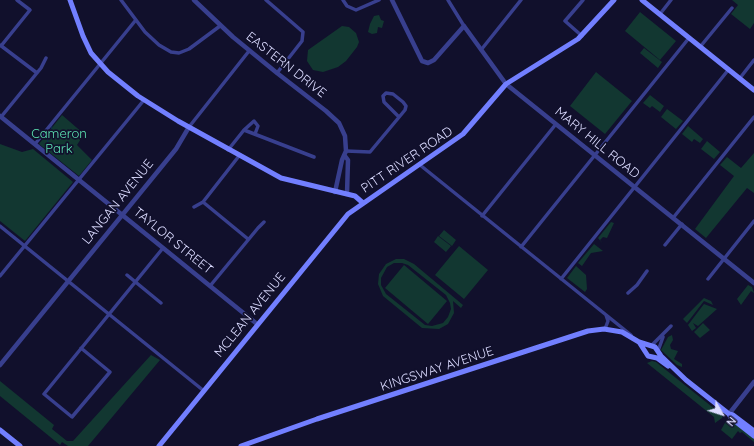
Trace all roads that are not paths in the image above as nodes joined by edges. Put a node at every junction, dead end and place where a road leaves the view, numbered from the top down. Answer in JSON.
{"nodes":[{"id":1,"x":18,"y":0,"type":"edge"},
{"id":2,"x":70,"y":0,"type":"edge"},
{"id":3,"x":121,"y":0,"type":"edge"},
{"id":4,"x":194,"y":0,"type":"edge"},
{"id":5,"x":266,"y":0,"type":"edge"},
{"id":6,"x":343,"y":0,"type":"edge"},
{"id":7,"x":379,"y":0,"type":"edge"},
{"id":8,"x":392,"y":0,"type":"edge"},
{"id":9,"x":448,"y":0,"type":"edge"},
{"id":10,"x":521,"y":0,"type":"edge"},
{"id":11,"x":583,"y":0,"type":"edge"},
{"id":12,"x":614,"y":0,"type":"edge"},
{"id":13,"x":642,"y":0,"type":"edge"},
{"id":14,"x":671,"y":0,"type":"edge"},
{"id":15,"x":732,"y":8,"type":"dead end"},
{"id":16,"x":660,"y":14,"type":"junction"},
{"id":17,"x":135,"y":21,"type":"junction"},
{"id":18,"x":220,"y":26,"type":"junction"},
{"id":19,"x":464,"y":26,"type":"junction"},
{"id":20,"x":582,"y":36,"type":"junction"},
{"id":21,"x":689,"y":38,"type":"junction"},
{"id":22,"x":0,"y":45,"type":"edge"},
{"id":23,"x":700,"y":47,"type":"junction"},
{"id":24,"x":481,"y":50,"type":"junction"},
{"id":25,"x":249,"y":51,"type":"junction"},
{"id":26,"x":46,"y":58,"type":"dead end"},
{"id":27,"x":754,"y":60,"type":"edge"},
{"id":28,"x":100,"y":64,"type":"junction"},
{"id":29,"x":729,"y":70,"type":"junction"},
{"id":30,"x":37,"y":73,"type":"junction"},
{"id":31,"x":276,"y":73,"type":"junction"},
{"id":32,"x":740,"y":78,"type":"junction"},
{"id":33,"x":506,"y":84,"type":"junction"},
{"id":34,"x":754,"y":90,"type":"edge"},
{"id":35,"x":144,"y":100,"type":"junction"},
{"id":36,"x":0,"y":117,"type":"edge"},
{"id":37,"x":399,"y":117,"type":"junction"},
{"id":38,"x":754,"y":117,"type":"edge"},
{"id":39,"x":556,"y":124,"type":"junction"},
{"id":40,"x":189,"y":127,"type":"junction"},
{"id":41,"x":244,"y":130,"type":"junction"},
{"id":42,"x":255,"y":134,"type":"junction"},
{"id":43,"x":35,"y":144,"type":"junction"},
{"id":44,"x":228,"y":150,"type":"junction"},
{"id":45,"x":345,"y":154,"type":"junction"},
{"id":46,"x":595,"y":155,"type":"junction"},
{"id":47,"x":239,"y":156,"type":"junction"},
{"id":48,"x":314,"y":157,"type":"dead end"},
{"id":49,"x":420,"y":165,"type":"junction"},
{"id":50,"x":80,"y":180,"type":"junction"},
{"id":51,"x":635,"y":187,"type":"junction"},
{"id":52,"x":335,"y":192,"type":"junction"},
{"id":53,"x":347,"y":194,"type":"junction"},
{"id":54,"x":203,"y":202,"type":"junction"},
{"id":55,"x":363,"y":203,"type":"junction"},
{"id":56,"x":194,"y":207,"type":"dead end"},
{"id":57,"x":122,"y":215,"type":"junction"},
{"id":58,"x":482,"y":216,"type":"junction"},
{"id":59,"x":673,"y":218,"type":"junction"},
{"id":60,"x":754,"y":221,"type":"edge"},
{"id":61,"x":264,"y":222,"type":"dead end"},
{"id":62,"x":682,"y":224,"type":"junction"},
{"id":63,"x":0,"y":226,"type":"edge"},
{"id":64,"x":248,"y":239,"type":"junction"},
{"id":65,"x":665,"y":244,"type":"dead end"},
{"id":66,"x":25,"y":246,"type":"junction"},
{"id":67,"x":521,"y":247,"type":"junction"},
{"id":68,"x":163,"y":248,"type":"junction"},
{"id":69,"x":724,"y":258,"type":"junction"},
{"id":70,"x":647,"y":271,"type":"dead end"},
{"id":71,"x":127,"y":275,"type":"dead end"},
{"id":72,"x":0,"y":276,"type":"edge"},
{"id":73,"x":561,"y":279,"type":"junction"},
{"id":74,"x":708,"y":279,"type":"dead end"},
{"id":75,"x":68,"y":281,"type":"junction"},
{"id":76,"x":136,"y":282,"type":"junction"},
{"id":77,"x":754,"y":283,"type":"edge"},
{"id":78,"x":210,"y":286,"type":"junction"},
{"id":79,"x":628,"y":293,"type":"dead end"},
{"id":80,"x":161,"y":303,"type":"dead end"},
{"id":81,"x":606,"y":314,"type":"junction"},
{"id":82,"x":109,"y":315,"type":"junction"},
{"id":83,"x":257,"y":324,"type":"junction"},
{"id":84,"x":670,"y":326,"type":"dead end"},
{"id":85,"x":605,"y":329,"type":"junction"},
{"id":86,"x":664,"y":334,"type":"junction"},
{"id":87,"x":639,"y":342,"type":"junction"},
{"id":88,"x":651,"y":346,"type":"junction"},
{"id":89,"x":81,"y":348,"type":"junction"},
{"id":90,"x":658,"y":351,"type":"junction"},
{"id":91,"x":646,"y":352,"type":"junction"},
{"id":92,"x":653,"y":357,"type":"junction"},
{"id":93,"x":0,"y":365,"type":"edge"},
{"id":94,"x":686,"y":380,"type":"junction"},
{"id":95,"x":754,"y":382,"type":"edge"},
{"id":96,"x":204,"y":391,"type":"junction"},
{"id":97,"x":729,"y":414,"type":"junction"},
{"id":98,"x":0,"y":430,"type":"edge"},
{"id":99,"x":754,"y":431,"type":"edge"},
{"id":100,"x":754,"y":436,"type":"edge"},
{"id":101,"x":20,"y":446,"type":"edge"},
{"id":102,"x":158,"y":446,"type":"edge"},
{"id":103,"x":241,"y":446,"type":"edge"}],
"edges":[{"from":1,"to":22,"type":"street"},
{"from":2,"to":28,"type":"main road","name":"PITT RIVER ROAD"},
{"from":3,"to":17,"type":"street"},
{"from":4,"to":18,"type":"street","name":"EASTERN DRIVE"},
{"from":5,"to":31,"type":"street"},
{"from":6,"to":7,"type":"street"},
{"from":8,"to":19,"type":"street"},
{"from":9,"to":19,"type":"street","name":"MARY HILL ROAD"},
{"from":10,"to":24,"type":"street"},
{"from":11,"to":20,"type":"street"},
{"from":12,"to":20,"type":"main road","name":"PITT RIVER ROAD"},
{"from":13,"to":16,"type":"main road"},
{"from":14,"to":16,"type":"street"},
{"from":15,"to":23,"type":"street"},
{"from":16,"to":21,"type":"main road"},
{"from":17,"to":18,"type":"street"},
{"from":17,"to":28,"type":"street"},
{"from":18,"to":25,"type":"street","name":"EASTERN DRIVE"},
{"from":19,"to":24,"type":"street","name":"MARY HILL ROAD"},
{"from":20,"to":33,"type":"main road","name":"PITT RIVER ROAD"},
{"from":21,"to":23,"type":"main road"},
{"from":21,"to":46,"type":"street"},
{"from":22,"to":30,"type":"street"},
{"from":23,"to":29,"type":"main road"},
{"from":24,"to":33,"type":"street","name":"MARY HILL ROAD"},
{"from":25,"to":31,"type":"street","name":"EASTERN DRIVE"},
{"from":25,"to":40,"type":"street","name":"LANGAN AVENUE"},
{"from":26,"to":30,"type":"street"},
{"from":27,"to":32,"type":"street"},
{"from":28,"to":35,"type":"main road","name":"PITT RIVER ROAD"},
{"from":28,"to":43,"type":"street"},
{"from":29,"to":32,"type":"main road"},
{"from":29,"to":51,"type":"street"},
{"from":30,"to":36,"type":"street"},
{"from":31,"to":45,"type":"street","name":"EASTERN DRIVE"},
{"from":32,"to":34,"type":"main road"},
{"from":33,"to":39,"type":"street","name":"MARY HILL ROAD"},
{"from":33,"to":49,"type":"main road","name":"PITT RIVER ROAD"},
{"from":35,"to":40,"type":"main road","name":"PITT RIVER ROAD"},
{"from":35,"to":50,"type":"street"},
{"from":36,"to":43,"type":"street","name":"TAYLOR STREET"},
{"from":37,"to":37,"type":"street"},
{"from":37,"to":45,"type":"street"},
{"from":38,"to":59,"type":"street"},
{"from":39,"to":46,"type":"street","name":"MARY HILL ROAD"},
{"from":39,"to":58,"type":"street"},
{"from":40,"to":44,"type":"main road","name":"PITT RIVER ROAD"},
{"from":40,"to":57,"type":"street","name":"LANGAN AVENUE"},
{"from":41,"to":42,"type":"street"},
{"from":41,"to":42,"type":"street"},
{"from":41,"to":44,"type":"street"},
{"from":42,"to":48,"type":"street"},
{"from":43,"to":50,"type":"street","name":"TAYLOR STREET"},
{"from":44,"to":47,"type":"main road","name":"PITT RIVER ROAD"},
{"from":45,"to":52,"type":"street","name":"EASTERN DRIVE"},
{"from":45,"to":53,"type":"street","name":"EASTERN DRIVE"},
{"from":46,"to":51,"type":"street","name":"MARY HILL ROAD"},
{"from":46,"to":67,"type":"street"},
{"from":47,"to":52,"type":"main road","name":"PITT RIVER ROAD"},
{"from":47,"to":54,"type":"street"},
{"from":49,"to":55,"type":"main road","name":"PITT RIVER ROAD"},
{"from":49,"to":58,"type":"street"},
{"from":50,"to":57,"type":"street","name":"TAYLOR STREET"},
{"from":50,"to":66,"type":"street"},
{"from":51,"to":59,"type":"street","name":"MARY HILL ROAD"},
{"from":51,"to":73,"type":"street"},
{"from":52,"to":53,"type":"main road","name":"PITT RIVER ROAD"},
{"from":53,"to":55,"type":"main road","name":"PITT RIVER ROAD"},
{"from":54,"to":56,"type":"street"},
{"from":54,"to":64,"type":"street"},
{"from":55,"to":83,"type":"main road","name":"MCLEAN AVENUE"},
{"from":57,"to":68,"type":"street","name":"TAYLOR STREET"},
{"from":57,"to":75,"type":"street","name":"LANGAN AVENUE"},
{"from":58,"to":67,"type":"street"},
{"from":59,"to":62,"type":"street","name":"MARY HILL ROAD"},
{"from":60,"to":69,"type":"street"},
{"from":61,"to":64,"type":"street"},
{"from":62,"to":65,"type":"street"},
{"from":62,"to":69,"type":"street","name":"MARY HILL ROAD"},
{"from":63,"to":66,"type":"street"},
{"from":64,"to":78,"type":"street"},
{"from":66,"to":72,"type":"street"},
{"from":66,"to":75,"type":"street"},
{"from":67,"to":73,"type":"street"},
{"from":68,"to":76,"type":"street"},
{"from":68,"to":78,"type":"street","name":"TAYLOR STREET"},
{"from":69,"to":74,"type":"street"},
{"from":69,"to":77,"type":"street","name":"MARY HILL ROAD"},
{"from":70,"to":79,"type":"street"},
{"from":71,"to":76,"type":"street"},
{"from":73,"to":81,"type":"street"},
{"from":75,"to":82,"type":"street"},
{"from":75,"to":93,"type":"street","name":"LANGAN AVENUE"},
{"from":76,"to":80,"type":"street"},
{"from":76,"to":82,"type":"street"},
{"from":78,"to":83,"type":"street","name":"TAYLOR STREET"},
{"from":81,"to":85,"type":"street"},
{"from":81,"to":87,"type":"street"},
{"from":82,"to":89,"type":"street"},
{"from":82,"to":96,"type":"street"},
{"from":83,"to":96,"type":"main road","name":"MCLEAN AVENUE"},
{"from":84,"to":86,"type":"street"},
{"from":85,"to":87,"type":"main road","name":"KINGSWAY AVENUE"},
{"from":85,"to":103,"type":"main road","name":"KINGSWAY AVENUE"},
{"from":86,"to":88,"type":"street"},
{"from":86,"to":90,"type":"street"},
{"from":87,"to":88,"type":"main road","name":"KINGSWAY AVENUE"},
{"from":87,"to":91,"type":"main road","name":"KINGSWAY AVENUE"},
{"from":88,"to":90,"type":"main road","name":"KINGSWAY AVENUE"},
{"from":88,"to":91,"type":"main road"},
{"from":89,"to":89,"type":"street"},
{"from":90,"to":92,"type":"main road"},
{"from":90,"to":94,"type":"main road","name":"KINGSWAY AVENUE"},
{"from":91,"to":92,"type":"main road","name":"KINGSWAY AVENUE"},
{"from":92,"to":94,"type":"main road","name":"KINGSWAY AVENUE"},
{"from":94,"to":97,"type":"main road","name":"KINGSWAY AVENUE"},
{"from":95,"to":97,"type":"street"},
{"from":96,"to":102,"type":"main road","name":"MCLEAN AVENUE"},
{"from":97,"to":99,"type":"main road","name":"KINGSWAY AVENUE"},
{"from":97,"to":100,"type":"main road","name":"KINGSWAY AVENUE"},
{"from":98,"to":101,"type":"main road"}]}
